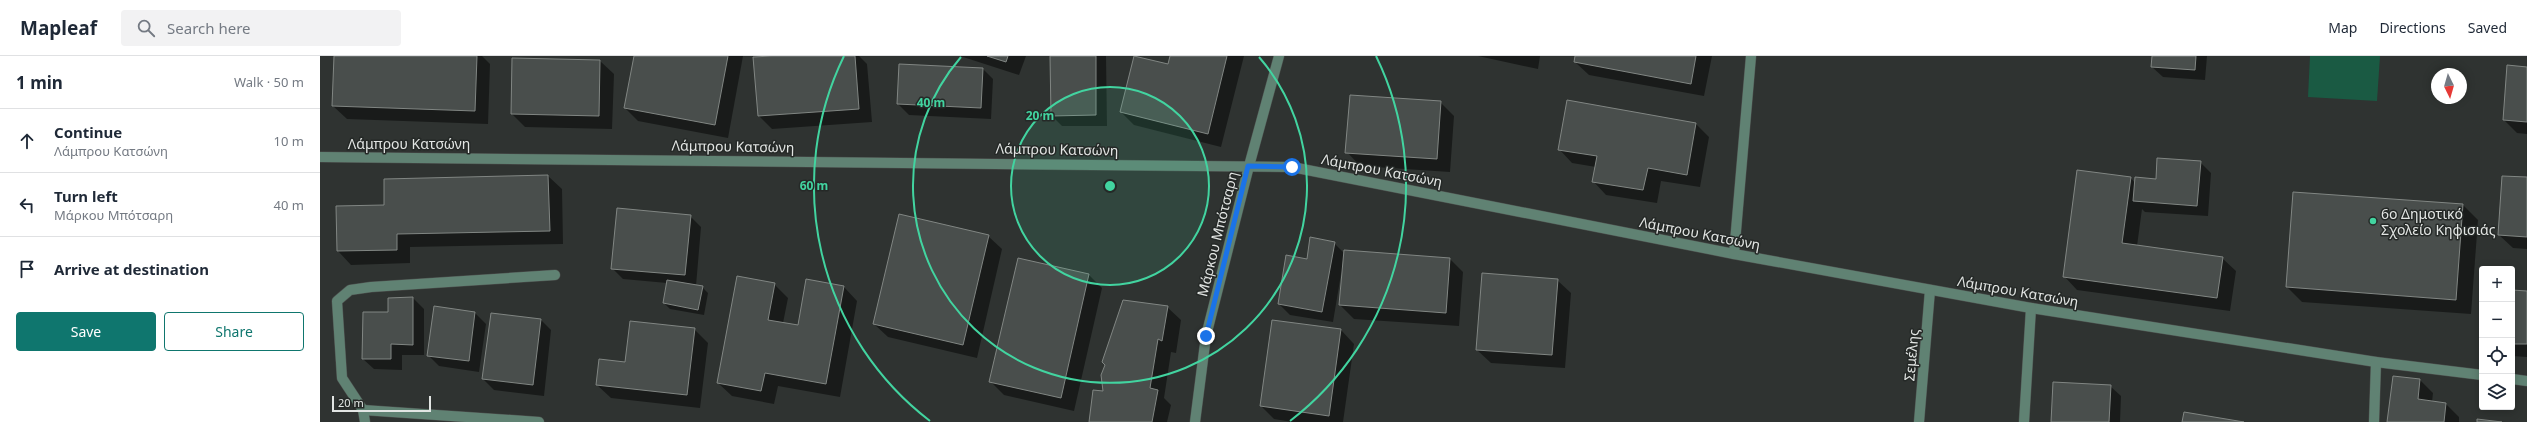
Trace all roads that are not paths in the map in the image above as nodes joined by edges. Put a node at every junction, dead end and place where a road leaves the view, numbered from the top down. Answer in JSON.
{"nodes":[{"id":1,"x":1279,"y":56,"type":"edge"},
{"id":2,"x":1751,"y":56,"type":"edge"},
{"id":3,"x":320,"y":157,"type":"edge"},
{"id":4,"x":1248,"y":166,"type":"junction"},
{"id":5,"x":1734,"y":254,"type":"junction"},
{"id":6,"x":555,"y":275,"type":"dead end"},
{"id":7,"x":1930,"y":290,"type":"junction"},
{"id":8,"x":2031,"y":308,"type":"junction"},
{"id":9,"x":2376,"y":362,"type":"junction"},
{"id":10,"x":2479,"y":375,"type":"edge"},
{"id":11,"x":2515,"y":379,"type":"edge"},
{"id":12,"x":2527,"y":381,"type":"edge"},
{"id":13,"x":363,"y":410,"type":"junction"},
{"id":14,"x":365,"y":422,"type":"edge"},
{"id":15,"x":539,"y":422,"type":"edge"},
{"id":16,"x":1195,"y":422,"type":"edge"},
{"id":17,"x":1919,"y":422,"type":"edge"},
{"id":18,"x":2024,"y":422,"type":"edge"},
{"id":19,"x":2374,"y":422,"type":"edge"}],
"edges":[{"from":1,"to":4,"type":"street","name":"Μάρκου Μπότσαρη"},
{"from":2,"to":5,"type":"street"},
{"from":3,"to":4,"type":"street","name":"Λάμπρου Κατσώνη"},
{"from":4,"to":5,"type":"street","name":"Λάμπρου Κατσώνη"},
{"from":4,"to":16,"type":"street","name":"Μάρκου Μπότσαρη"},
{"from":5,"to":7,"type":"street","name":"Λάμπρου Κατσώνη"},
{"from":6,"to":13,"type":"street"},
{"from":7,"to":8,"type":"street","name":"Λάμπρου Κατσώνη"},
{"from":7,"to":17,"type":"street","name":"Σεμέλης"},
{"from":8,"to":9,"type":"street","name":"Λάμπρου Κατσώνη"},
{"from":8,"to":18,"type":"street"},
{"from":9,"to":10,"type":"street","name":"Λάμπρου Κατσώνη"},
{"from":9,"to":19,"type":"street"},
{"from":11,"to":12,"type":"street"},
{"from":13,"to":14,"type":"street"},
{"from":13,"to":15,"type":"street"}]}
